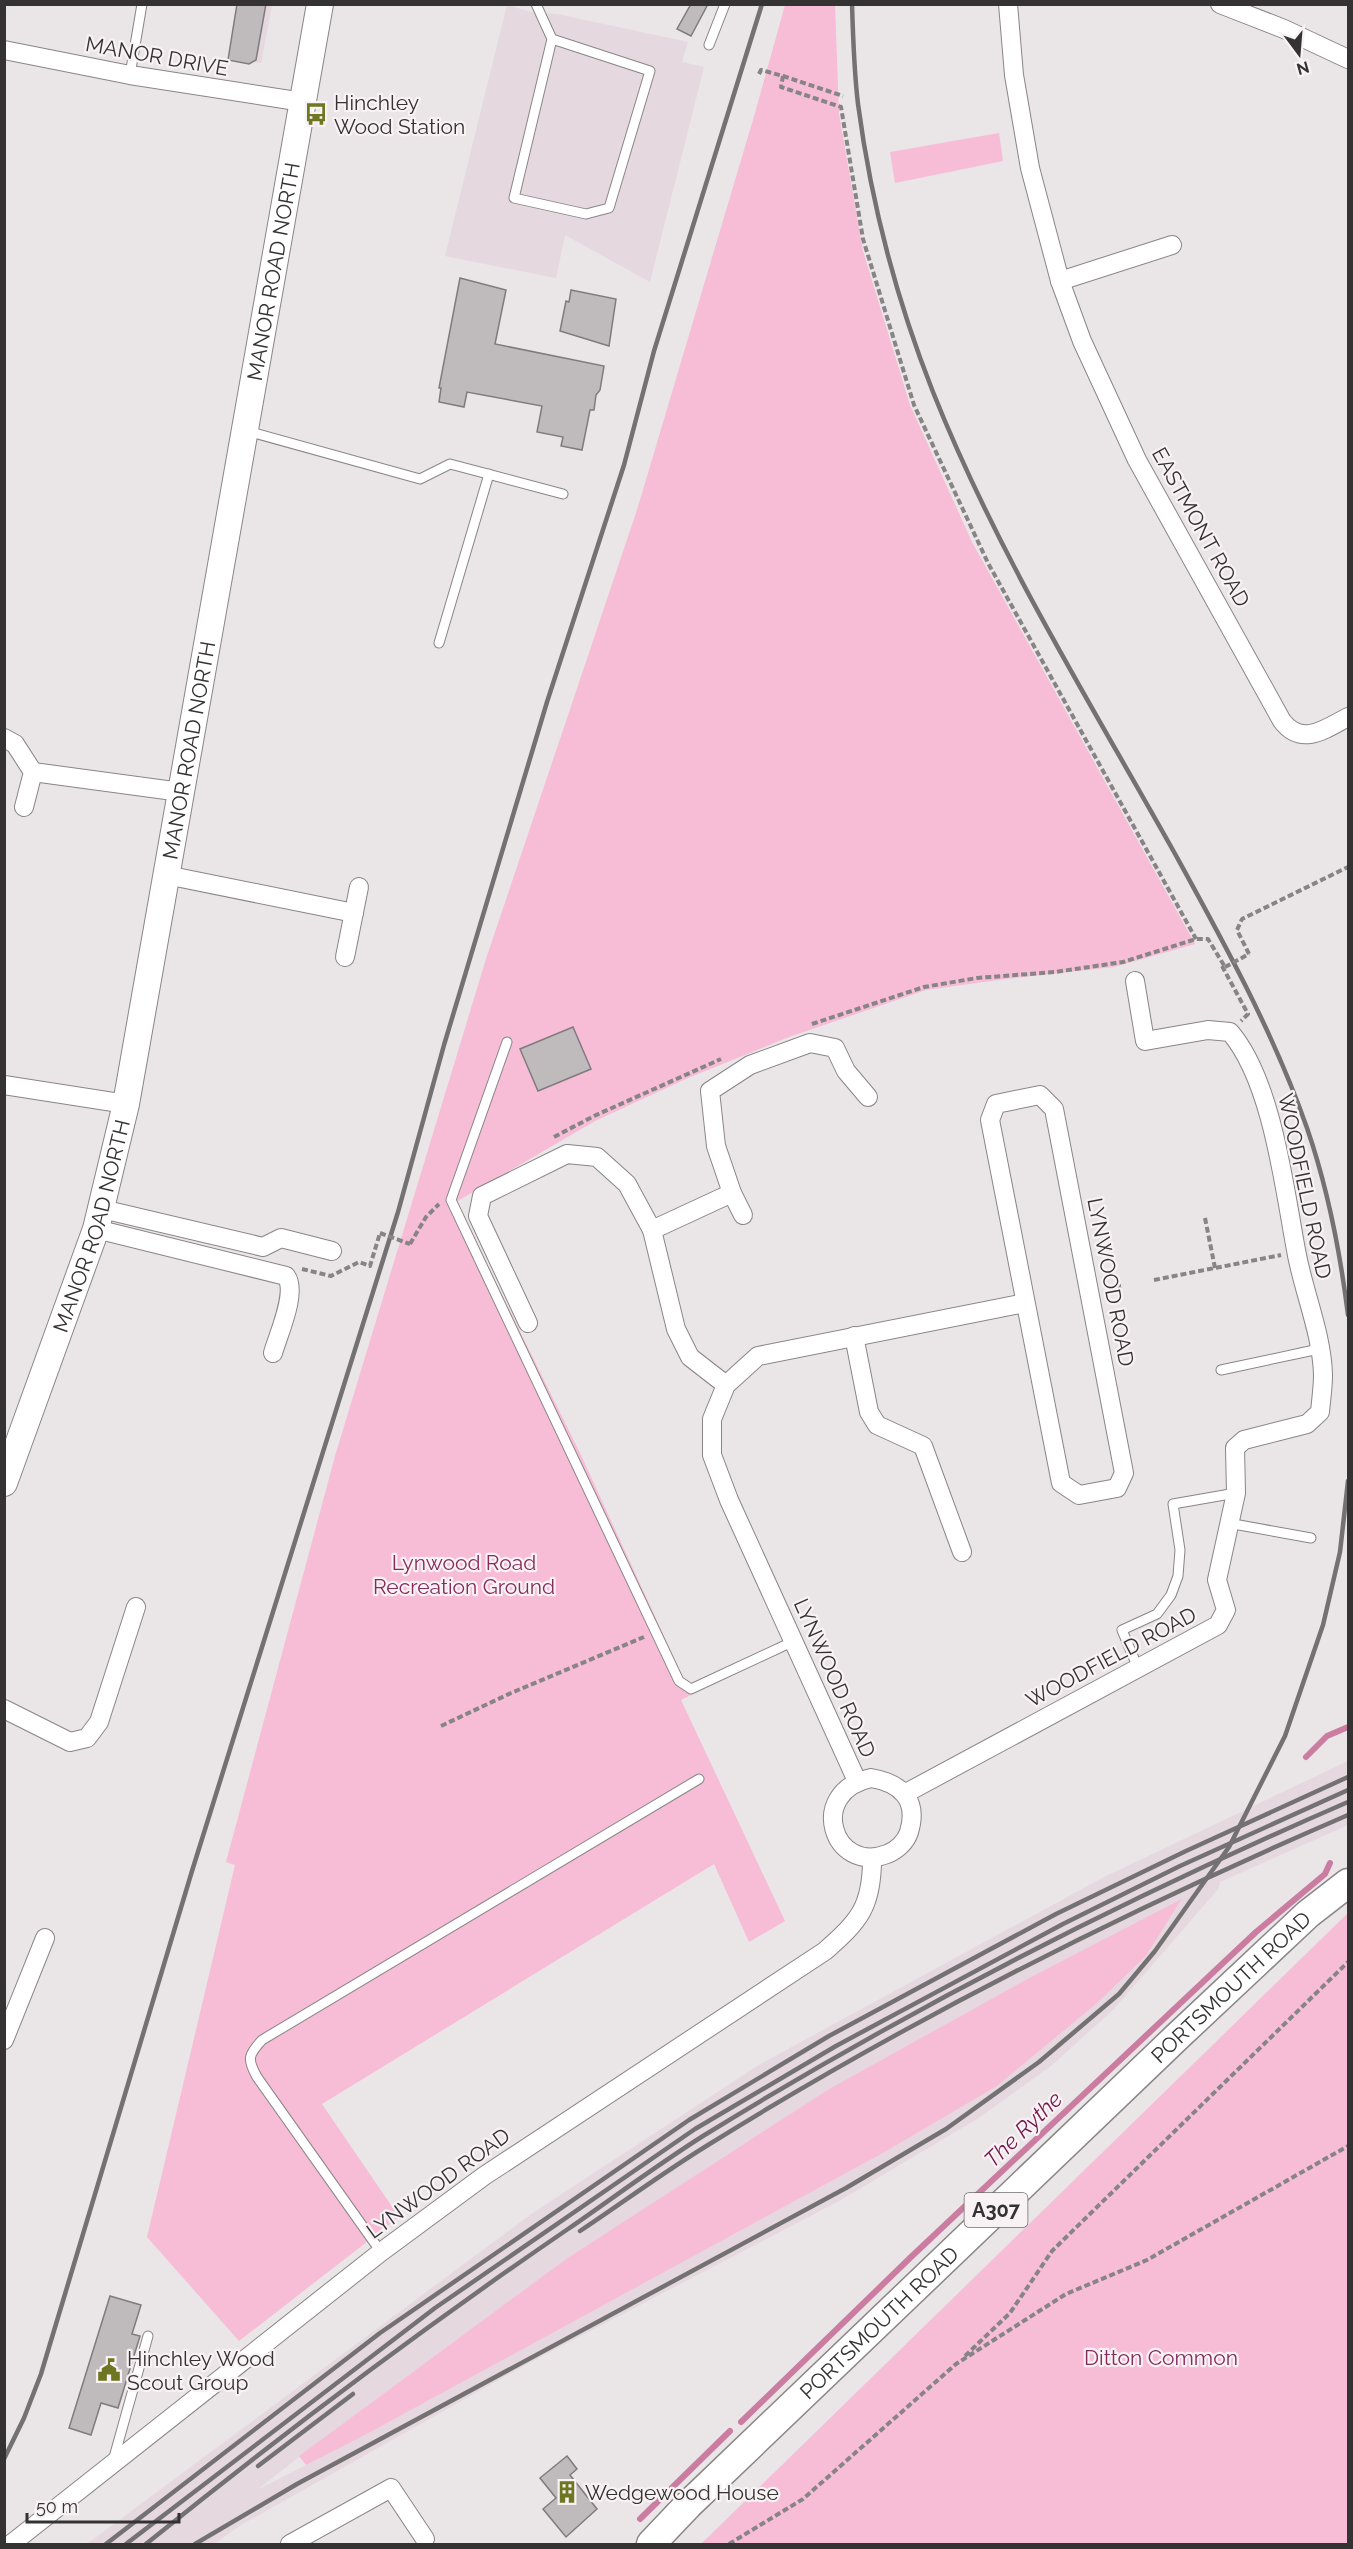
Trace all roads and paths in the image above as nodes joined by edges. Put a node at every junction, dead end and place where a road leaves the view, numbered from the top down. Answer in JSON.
{"nodes":[{"id":1,"x":142,"y":4,"type":"edge"},
{"id":2,"x":320,"y":4,"type":"edge"},
{"id":3,"x":536,"y":4,"type":"edge"},
{"id":4,"x":725,"y":4,"type":"edge"},
{"id":5,"x":1008,"y":4,"type":"edge"},
{"id":6,"x":1220,"y":4,"type":"edge"},
{"id":7,"x":552,"y":39,"type":"junction"},
{"id":8,"x":709,"y":45,"type":"dead end"},
{"id":9,"x":4,"y":50,"type":"edge"},
{"id":10,"x":1348,"y":58,"type":"edge"},
{"id":11,"x":759,"y":74,"type":"dead end"},
{"id":12,"x":130,"y":75,"type":"junction"},
{"id":13,"x":783,"y":76,"type":"junction"},
{"id":14,"x":843,"y":96,"type":"dead end"},
{"id":15,"x":303,"y":102,"type":"junction"},
{"id":16,"x":1172,"y":245,"type":"dead end"},
{"id":17,"x":1060,"y":282,"type":"junction"},
{"id":18,"x":245,"y":430,"type":"junction"},
{"id":19,"x":489,"y":474,"type":"junction"},
{"id":20,"x":563,"y":494,"type":"dead end"},
{"id":21,"x":439,"y":643,"type":"dead end"},
{"id":22,"x":1348,"y":717,"type":"edge"},
{"id":23,"x":4,"y":738,"type":"edge"},
{"id":24,"x":33,"y":772,"type":"junction"},
{"id":25,"x":181,"y":792,"type":"junction"},
{"id":26,"x":24,"y":807,"type":"dead end"},
{"id":27,"x":1348,"y":867,"type":"edge"},
{"id":28,"x":166,"y":875,"type":"junction"},
{"id":29,"x":359,"y":888,"type":"dead end"},
{"id":30,"x":354,"y":914,"type":"junction"},
{"id":31,"x":1196,"y":939,"type":"dead end"},
{"id":32,"x":1208,"y":939,"type":"dead end"},
{"id":33,"x":1217,"y":954,"type":"dead end"},
{"id":34,"x":345,"y":957,"type":"dead end"},
{"id":35,"x":1135,"y":981,"type":"dead end"},
{"id":36,"x":1230,"y":1032,"type":"junction"},
{"id":37,"x":507,"y":1042,"type":"dead end"},
{"id":38,"x":4,"y":1085,"type":"edge"},
{"id":39,"x":868,"y":1097,"type":"dead end"},
{"id":40,"x":126,"y":1104,"type":"junction"},
{"id":41,"x":732,"y":1193,"type":"junction"},
{"id":42,"x":743,"y":1215,"type":"dead end"},
{"id":43,"x":426,"y":1217,"type":"dead end"},
{"id":44,"x":1205,"y":1218,"type":"dead end"},
{"id":45,"x":99,"y":1219,"type":"junction"},
{"id":46,"x":652,"y":1230,"type":"junction"},
{"id":47,"x":332,"y":1251,"type":"dead end"},
{"id":48,"x":1296,"y":1252,"type":"junction"},
{"id":49,"x":370,"y":1266,"type":"dead end"},
{"id":50,"x":1215,"y":1268,"type":"junction"},
{"id":51,"x":1155,"y":1280,"type":"dead end"},
{"id":52,"x":1025,"y":1303,"type":"junction"},
{"id":53,"x":528,"y":1323,"type":"dead end"},
{"id":54,"x":854,"y":1336,"type":"junction"},
{"id":55,"x":1319,"y":1349,"type":"junction"},
{"id":56,"x":273,"y":1353,"type":"dead end"},
{"id":57,"x":1221,"y":1370,"type":"dead end"},
{"id":58,"x":726,"y":1385,"type":"junction"},
{"id":59,"x":4,"y":1483,"type":"edge"},
{"id":60,"x":1236,"y":1493,"type":"junction"},
{"id":61,"x":1228,"y":1523,"type":"junction"},
{"id":62,"x":1311,"y":1538,"type":"dead end"},
{"id":63,"x":962,"y":1552,"type":"dead end"},
{"id":64,"x":136,"y":1607,"type":"dead end"},
{"id":65,"x":656,"y":1632,"type":"junction"},
{"id":66,"x":792,"y":1642,"type":"junction"},
{"id":67,"x":1138,"y":1668,"type":"junction"},
{"id":68,"x":4,"y":1709,"type":"edge"},
{"id":69,"x":441,"y":1726,"type":"dead end"},
{"id":70,"x":699,"y":1779,"type":"dead end"},
{"id":71,"x":857,"y":1781,"type":"junction"},
{"id":72,"x":906,"y":1793,"type":"junction"},
{"id":73,"x":872,"y":1859,"type":"junction"},
{"id":74,"x":1348,"y":1883,"type":"edge"},
{"id":75,"x":45,"y":1938,"type":"dead end"},
{"id":76,"x":1348,"y":1962,"type":"edge"},
{"id":77,"x":11,"y":2003,"type":"edge"},
{"id":78,"x":4,"y":2040,"type":"edge"},
{"id":79,"x":1348,"y":2146,"type":"edge"},
{"id":80,"x":381,"y":2252,"type":"junction"},
{"id":81,"x":148,"y":2336,"type":"dead end"},
{"id":82,"x":957,"y":2364,"type":"junction"},
{"id":83,"x":112,"y":2464,"type":"junction"},
{"id":84,"x":4,"y":2530,"type":"edge"},
{"id":85,"x":425,"y":2539,"type":"dead end"},
{"id":86,"x":310,"y":2540,"type":"edge"},
{"id":87,"x":11,"y":2544,"type":"edge"},
{"id":88,"x":290,"y":2544,"type":"edge"},
{"id":89,"x":651,"y":2544,"type":"edge"},
{"id":90,"x":729,"y":2544,"type":"edge"}],
"edges":[{"from":1,"to":12,"type":"lane"},
{"from":2,"to":15,"type":"street","name":"MANOR ROAD NORTH"},
{"from":3,"to":7,"type":"lane"},
{"from":4,"to":8,"type":"lane"},
{"from":5,"to":17,"type":"street","name":"EASTMONT ROAD"},
{"from":6,"to":10,"type":"street"},
{"from":7,"to":7,"type":"lane"},
{"from":9,"to":12,"type":"street","name":"MANOR DRIVE"},
{"from":11,"to":13,"type":"path"},
{"from":12,"to":15,"type":"street","name":"MANOR DRIVE"},
{"from":13,"to":14,"type":"path"},
{"from":13,"to":31,"type":"path"},
{"from":15,"to":18,"type":"street","name":"MANOR ROAD NORTH"},
{"from":16,"to":17,"type":"street"},
{"from":17,"to":22,"type":"street","name":"EASTMONT ROAD"},
{"from":18,"to":19,"type":"lane"},
{"from":18,"to":25,"type":"street","name":"MANOR ROAD NORTH"},
{"from":19,"to":20,"type":"lane"},
{"from":19,"to":21,"type":"lane"},
{"from":23,"to":24,"type":"street"},
{"from":24,"to":25,"type":"street"},
{"from":24,"to":26,"type":"street"},
{"from":25,"to":28,"type":"street","name":"MANOR ROAD NORTH"},
{"from":27,"to":33,"type":"path","bridge":true},
{"from":28,"to":30,"type":"street"},
{"from":28,"to":40,"type":"street","name":"MANOR ROAD NORTH"},
{"from":29,"to":30,"type":"street"},
{"from":30,"to":34,"type":"street"},
{"from":32,"to":36,"type":"path"},
{"from":35,"to":36,"type":"street"},
{"from":36,"to":48,"type":"street","name":"WOODFIELD ROAD"},
{"from":37,"to":65,"type":"lane"},
{"from":38,"to":40,"type":"street"},
{"from":39,"to":41,"type":"street"},
{"from":40,"to":45,"type":"street","name":"MANOR ROAD NORTH"},
{"from":41,"to":42,"type":"street"},
{"from":41,"to":46,"type":"street"},
{"from":43,"to":49,"type":"path","bridge":true},
{"from":44,"to":50,"type":"path"},
{"from":45,"to":47,"type":"street"},
{"from":45,"to":56,"type":"street"},
{"from":45,"to":59,"type":"street","name":"MANOR ROAD NORTH"},
{"from":46,"to":53,"type":"street"},
{"from":46,"to":58,"type":"street"},
{"from":48,"to":50,"type":"path"},
{"from":48,"to":55,"type":"street","name":"WOODFIELD ROAD"},
{"from":50,"to":51,"type":"path"},
{"from":52,"to":52,"type":"street","name":"LYNWOOD ROAD"},
{"from":52,"to":54,"type":"street","name":"LYNWOOD ROAD"},
{"from":54,"to":58,"type":"street","name":"LYNWOOD ROAD"},
{"from":54,"to":63,"type":"street"},
{"from":55,"to":57,"type":"lane"},
{"from":55,"to":60,"type":"street","name":"WOODFIELD ROAD"},
{"from":58,"to":66,"type":"street","name":"LYNWOOD ROAD"},
{"from":60,"to":61,"type":"street","name":"WOODFIELD ROAD"},
{"from":60,"to":67,"type":"lane"},
{"from":61,"to":62,"type":"lane"},
{"from":61,"to":67,"type":"street","name":"WOODFIELD ROAD"},
{"from":64,"to":68,"type":"street"},
{"from":65,"to":66,"type":"lane"},
{"from":65,"to":69,"type":"path"},
{"from":66,"to":71,"type":"street","name":"LYNWOOD ROAD"},
{"from":67,"to":72,"type":"street","name":"WOODFIELD ROAD"},
{"from":70,"to":80,"type":"lane"},
{"from":71,"to":72,"type":"street"},
{"from":71,"to":73,"type":"street"},
{"from":72,"to":73,"type":"street"},
{"from":73,"to":80,"type":"street","name":"LYNWOOD ROAD"},
{"from":74,"to":89,"type":"main road","name":"PORTSMOUTH ROAD","number":"A307"},
{"from":75,"to":77,"type":"street"},
{"from":76,"to":82,"type":"path"},
{"from":77,"to":78,"type":"street"},
{"from":79,"to":82,"type":"path"},
{"from":80,"to":83,"type":"street","name":"LYNWOOD ROAD"},
{"from":81,"to":83,"type":"lane"},
{"from":82,"to":90,"type":"path"},
{"from":83,"to":87,"type":"street","name":"LYNWOOD ROAD"},
{"from":84,"to":87,"type":"street"},
{"from":85,"to":86,"type":"street"},
{"from":86,"to":88,"type":"street"}]}
